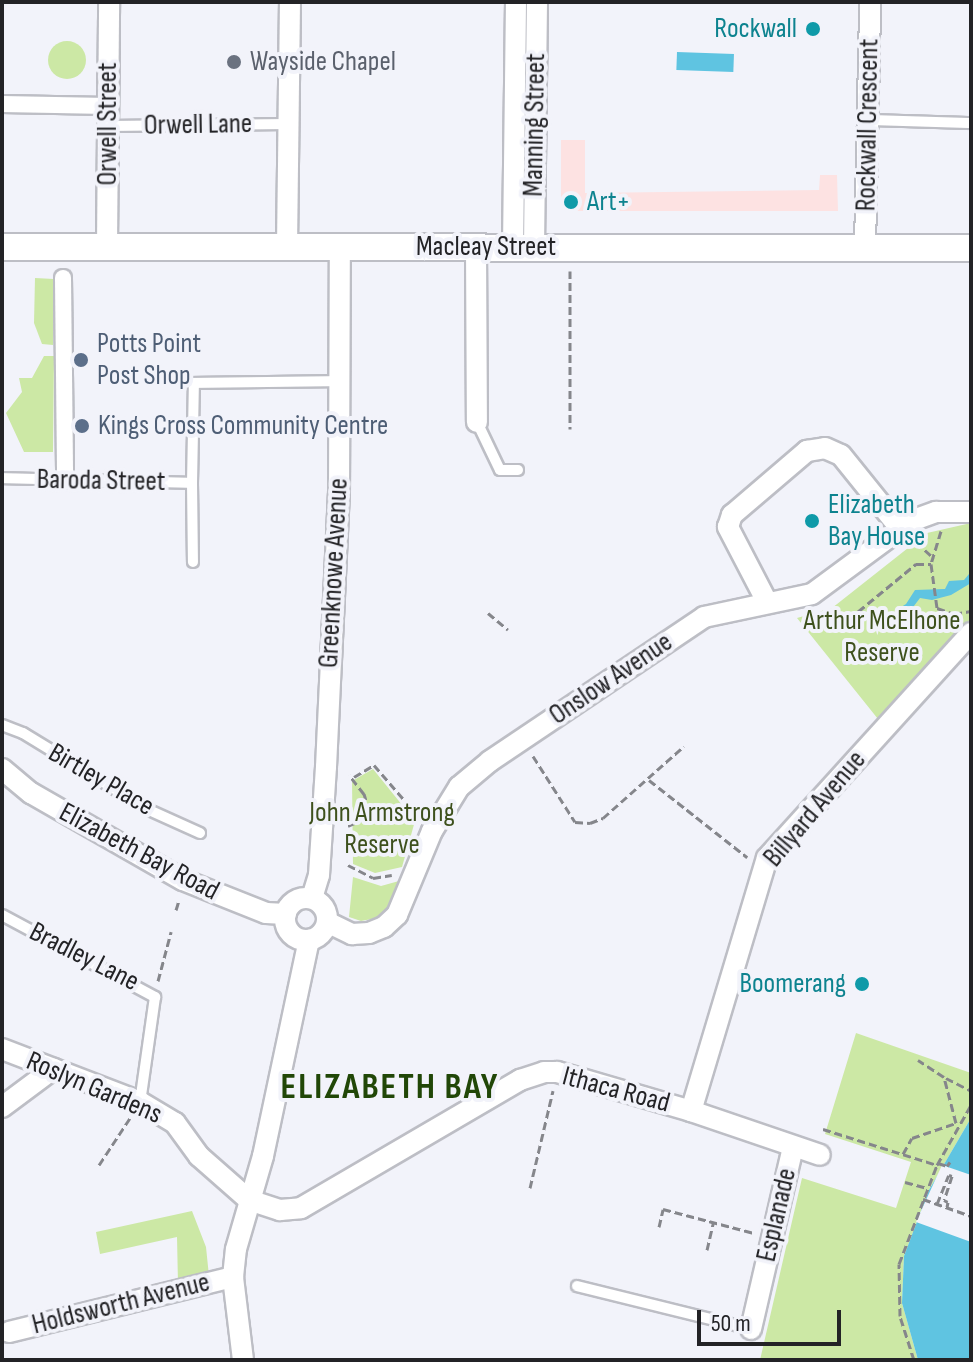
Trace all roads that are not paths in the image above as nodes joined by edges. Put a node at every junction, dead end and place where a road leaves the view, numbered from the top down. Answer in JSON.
{"nodes":[{"id":1,"x":109,"y":2,"type":"edge"},
{"id":2,"x":290,"y":2,"type":"edge"},
{"id":3,"x":516,"y":2,"type":"edge"},
{"id":4,"x":537,"y":2,"type":"edge"},
{"id":5,"x":870,"y":2,"type":"edge"},
{"id":6,"x":2,"y":104,"type":"edge"},
{"id":7,"x":108,"y":116,"type":"junction"},
{"id":8,"x":868,"y":120,"type":"junction"},
{"id":9,"x":971,"y":123,"type":"edge"},
{"id":10,"x":288,"y":124,"type":"junction"},
{"id":11,"x":107,"y":246,"type":"junction"},
{"id":12,"x":2,"y":247,"type":"edge"},
{"id":13,"x":287,"y":247,"type":"junction"},
{"id":14,"x":340,"y":247,"type":"junction"},
{"id":15,"x":476,"y":247,"type":"junction"},
{"id":16,"x":524,"y":247,"type":"junction"},
{"id":17,"x":865,"y":248,"type":"junction"},
{"id":18,"x":971,"y":248,"type":"edge"},
{"id":19,"x":63,"y":278,"type":"dead end"},
{"id":20,"x":341,"y":381,"type":"junction"},
{"id":21,"x":477,"y":422,"type":"joint"},
{"id":22,"x":518,"y":470,"type":"dead end"},
{"id":23,"x":2,"y":478,"type":"edge"},
{"id":24,"x":65,"y":480,"type":"junction"},
{"id":25,"x":192,"y":483,"type":"junction"},
{"id":26,"x":971,"y":512,"type":"edge"},
{"id":27,"x":900,"y":528,"type":"junction"},
{"id":28,"x":193,"y":562,"type":"dead end"},
{"id":29,"x":767,"y":602,"type":"junction"},
{"id":30,"x":971,"y":633,"type":"edge"},
{"id":31,"x":2,"y":725,"type":"edge"},
{"id":32,"x":2,"y":769,"type":"edge"},
{"id":33,"x":200,"y":833,"type":"dead end"},
{"id":34,"x":312,"y":898,"type":"junction"},
{"id":35,"x":286,"y":914,"type":"junction"},
{"id":36,"x":2,"y":915,"type":"edge"},
{"id":37,"x":327,"y":922,"type":"junction"},
{"id":38,"x":309,"y":940,"type":"junction"},
{"id":39,"x":2,"y":1049,"type":"edge"},
{"id":40,"x":53,"y":1069,"type":"junction"},
{"id":41,"x":140,"y":1102,"type":"junction"},
{"id":42,"x":2,"y":1107,"type":"edge"},
{"id":43,"x":691,"y":1111,"type":"junction"},
{"id":44,"x":793,"y":1147,"type":"junction"},
{"id":45,"x":820,"y":1155,"type":"dead end"},
{"id":46,"x":249,"y":1200,"type":"junction"},
{"id":47,"x":233,"y":1277,"type":"junction"},
{"id":48,"x":577,"y":1286,"type":"dead end"},
{"id":49,"x":751,"y":1329,"type":"joint"},
{"id":50,"x":9,"y":1332,"type":"dead end"},
{"id":51,"x":243,"y":1360,"type":"edge"}],
"edges":[{"from":1,"to":7,"type":"street","name":"Orwell Street"},
{"from":2,"to":10,"type":"street"},
{"from":3,"to":16,"type":"street","name":"Manning Street"},
{"from":4,"to":16,"type":"street","name":"Manning Street"},
{"from":5,"to":8,"type":"street","name":"Rockwall Crescent"},
{"from":6,"to":7,"type":"street"},
{"from":7,"to":10,"type":"lane","name":"Orwell Lane"},
{"from":7,"to":11,"type":"street","name":"Orwell Street"},
{"from":8,"to":9,"type":"lane"},
{"from":8,"to":17,"type":"street","name":"Rockwall Crescent"},
{"from":10,"to":13,"type":"street"},
{"from":11,"to":12,"type":"street","name":"Macleay Street"},
{"from":11,"to":13,"type":"street","name":"Macleay Street"},
{"from":13,"to":14,"type":"street","name":"Macleay Street"},
{"from":14,"to":15,"type":"street","name":"Macleay Street"},
{"from":14,"to":20,"type":"street","name":"Greenknowe Avenue"},
{"from":15,"to":16,"type":"street","name":"Macleay Street"},
{"from":15,"to":21,"type":"street"},
{"from":16,"to":17,"type":"street","name":"Macleay Street"},
{"from":17,"to":18,"type":"street","name":"Macleay Street"},
{"from":19,"to":24,"type":"street"},
{"from":20,"to":25,"type":"lane","name":"Baroda Street"},
{"from":20,"to":34,"type":"street","name":"Greenknowe Avenue"},
{"from":21,"to":22,"type":"lane"},
{"from":23,"to":24,"type":"lane","name":"Baroda Street"},
{"from":24,"to":25,"type":"lane","name":"Baroda Street"},
{"from":25,"to":28,"type":"lane"},
{"from":26,"to":27,"type":"street","name":"Onslow Avenue"},
{"from":27,"to":29,"type":"street","name":"Onslow Avenue"},
{"from":27,"to":29,"type":"street"},
{"from":29,"to":37,"type":"street","name":"Onslow Avenue"},
{"from":30,"to":43,"type":"street","name":"Billyard Avenue"},
{"from":31,"to":33,"type":"lane","name":"Birtley Place"},
{"from":32,"to":35,"type":"street","name":"Elizabeth Bay Road"},
{"from":34,"to":35,"type":"street"},
{"from":34,"to":37,"type":"street"},
{"from":35,"to":38,"type":"street"},
{"from":36,"to":41,"type":"lane","name":"Bradley Lane"},
{"from":37,"to":38,"type":"street"},
{"from":38,"to":46,"type":"street"},
{"from":39,"to":40,"type":"street","name":"Roslyn Gardens"},
{"from":40,"to":41,"type":"street","name":"Roslyn Gardens"},
{"from":40,"to":42,"type":"street"},
{"from":41,"to":46,"type":"street","name":"Roslyn Gardens"},
{"from":43,"to":44,"type":"street","name":"Ithaca Road"},
{"from":43,"to":46,"type":"street","name":"Ithaca Road"},
{"from":44,"to":45,"type":"street","name":"Ithaca Road"},
{"from":44,"to":49,"type":"street","name":"Esplanade"},
{"from":46,"to":47,"type":"street"},
{"from":47,"to":50,"type":"street","name":"Holdsworth Avenue"},
{"from":47,"to":51,"type":"street"},
{"from":48,"to":49,"type":"lane"}]}
